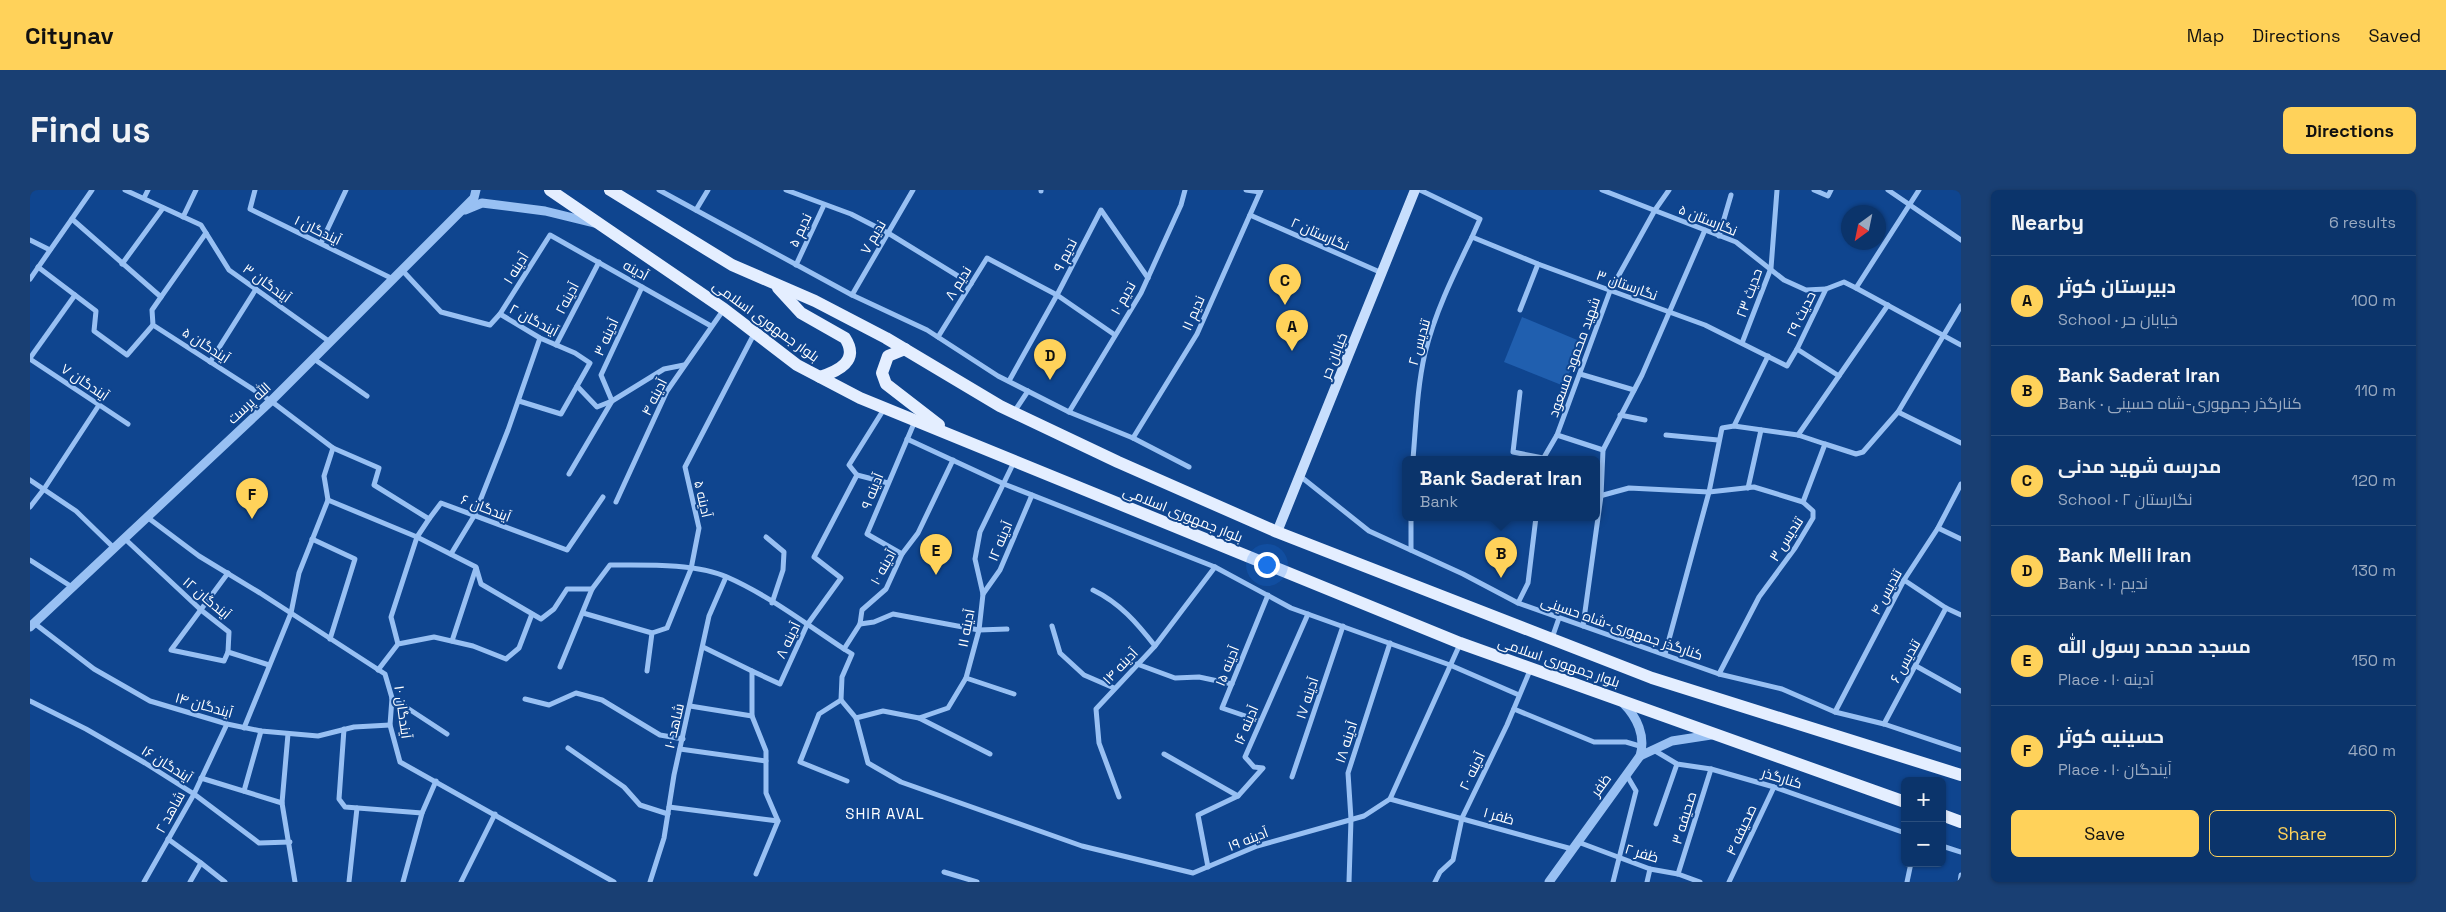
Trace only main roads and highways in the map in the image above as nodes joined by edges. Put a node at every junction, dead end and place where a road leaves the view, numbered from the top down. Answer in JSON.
{"nodes":[{"id":1,"x":550,"y":190,"type":"edge"},
{"id":2,"x":610,"y":190,"type":"edge"},
{"id":3,"x":1415,"y":190,"type":"edge"},
{"id":4,"x":774,"y":284,"type":"junction"},
{"id":5,"x":905,"y":349,"type":"junction"},
{"id":6,"x":820,"y":377,"type":"junction"},
{"id":7,"x":954,"y":436,"type":"junction"},
{"id":8,"x":1278,"y":532,"type":"junction"},
{"id":9,"x":1961,"y":775,"type":"edge"},
{"id":10,"x":1901,"y":801,"type":"edge"},
{"id":11,"x":1946,"y":816,"type":"edge"},
{"id":12,"x":1961,"y":822,"type":"edge"}],
"edges":[{"from":1,"to":6,"type":"main road","name":"بلوار جمهوری اسلامی"},
{"from":2,"to":4,"type":"main road","name":"بلوار جمهوری اسلامی"},
{"from":3,"to":8,"type":"main road","name":"خیابان حر"},
{"from":4,"to":5,"type":"main road","name":"بلوار جمهوری اسلامی"},
{"from":4,"to":6,"type":"main road"},
{"from":5,"to":7,"type":"main road"},
{"from":5,"to":8,"type":"main road","name":"بلوار جمهوری اسلامی"},
{"from":6,"to":7,"type":"main road","name":"بلوار جمهوری اسلامی"},
{"from":7,"to":10,"type":"main road","name":"بلوار جمهوری اسلامی"},
{"from":8,"to":9,"type":"main road","name":"بلوار جمهوری اسلامی"},
{"from":11,"to":12,"type":"main road"}]}
